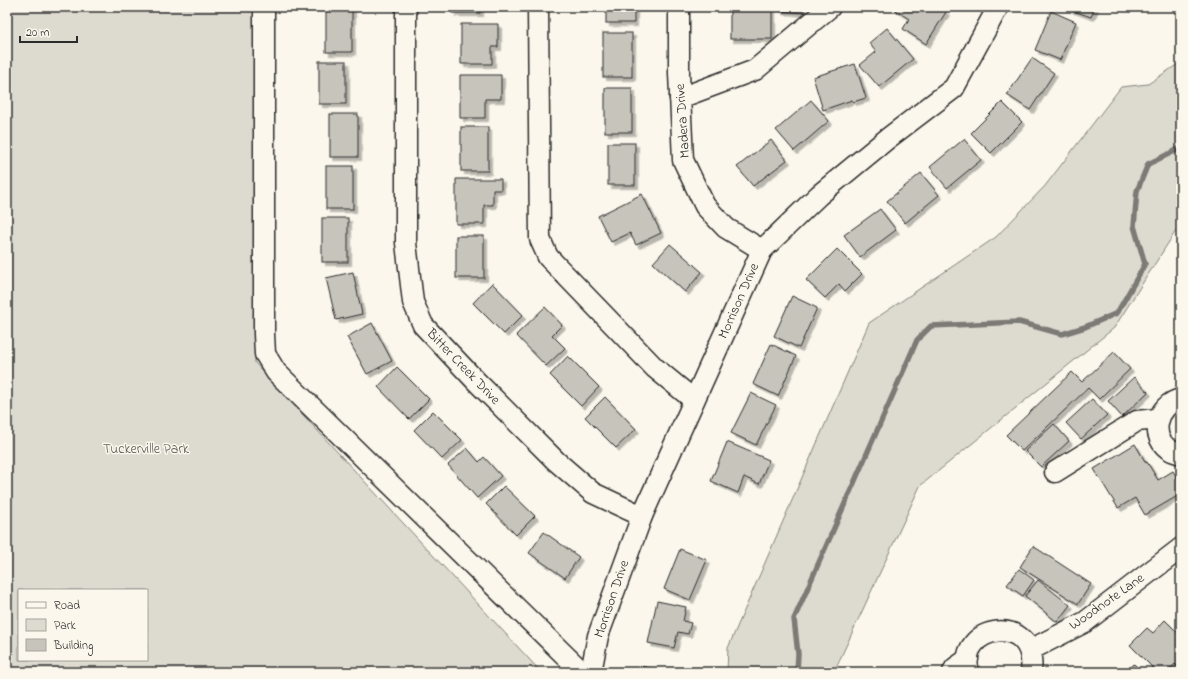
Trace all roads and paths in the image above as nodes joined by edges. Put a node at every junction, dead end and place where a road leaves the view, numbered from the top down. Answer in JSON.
{"nodes":[{"id":1,"x":264,"y":7,"type":"edge"},
{"id":2,"x":406,"y":7,"type":"edge"},
{"id":3,"x":538,"y":7,"type":"edge"},
{"id":4,"x":679,"y":7,"type":"edge"},
{"id":5,"x":830,"y":7,"type":"edge"},
{"id":6,"x":998,"y":7,"type":"edge"},
{"id":7,"x":680,"y":98,"type":"junction"},
{"id":8,"x":762,"y":250,"type":"junction"},
{"id":9,"x":694,"y":400,"type":"junction"},
{"id":10,"x":1181,"y":400,"type":"edge"},
{"id":11,"x":1158,"y":419,"type":"junction"},
{"id":12,"x":1181,"y":454,"type":"edge"},
{"id":13,"x":1055,"y":472,"type":"dead end"},
{"id":14,"x":642,"y":516,"type":"junction"},
{"id":15,"x":1181,"y":548,"type":"edge"},
{"id":16,"x":1030,"y":650,"type":"junction"},
{"id":17,"x":968,"y":666,"type":"edge"},
{"id":18,"x":582,"y":672,"type":"edge"},
{"id":19,"x":591,"y":672,"type":"edge"},
{"id":20,"x":953,"y":672,"type":"edge"},
{"id":21,"x":1031,"y":672,"type":"edge"}],
"edges":[{"from":1,"to":18,"type":"street"},
{"from":2,"to":14,"type":"street","name":"Bitter Creek Drive"},
{"from":3,"to":9,"type":"street"},
{"from":4,"to":7,"type":"street","name":"Madera Drive"},
{"from":5,"to":7,"type":"street"},
{"from":6,"to":8,"type":"street","name":"Morrison Drive"},
{"from":7,"to":8,"type":"street","name":"Madera Drive"},
{"from":8,"to":9,"type":"street","name":"Morrison Drive"},
{"from":9,"to":14,"type":"street","name":"Morrison Drive"},
{"from":10,"to":11,"type":"street"},
{"from":11,"to":12,"type":"street"},
{"from":11,"to":13,"type":"street"},
{"from":14,"to":19,"type":"street","name":"Morrison Drive"},
{"from":15,"to":16,"type":"street","name":"Woodnote Lane"},
{"from":16,"to":17,"type":"street"},
{"from":16,"to":21,"type":"street"},
{"from":17,"to":20,"type":"street"}]}
